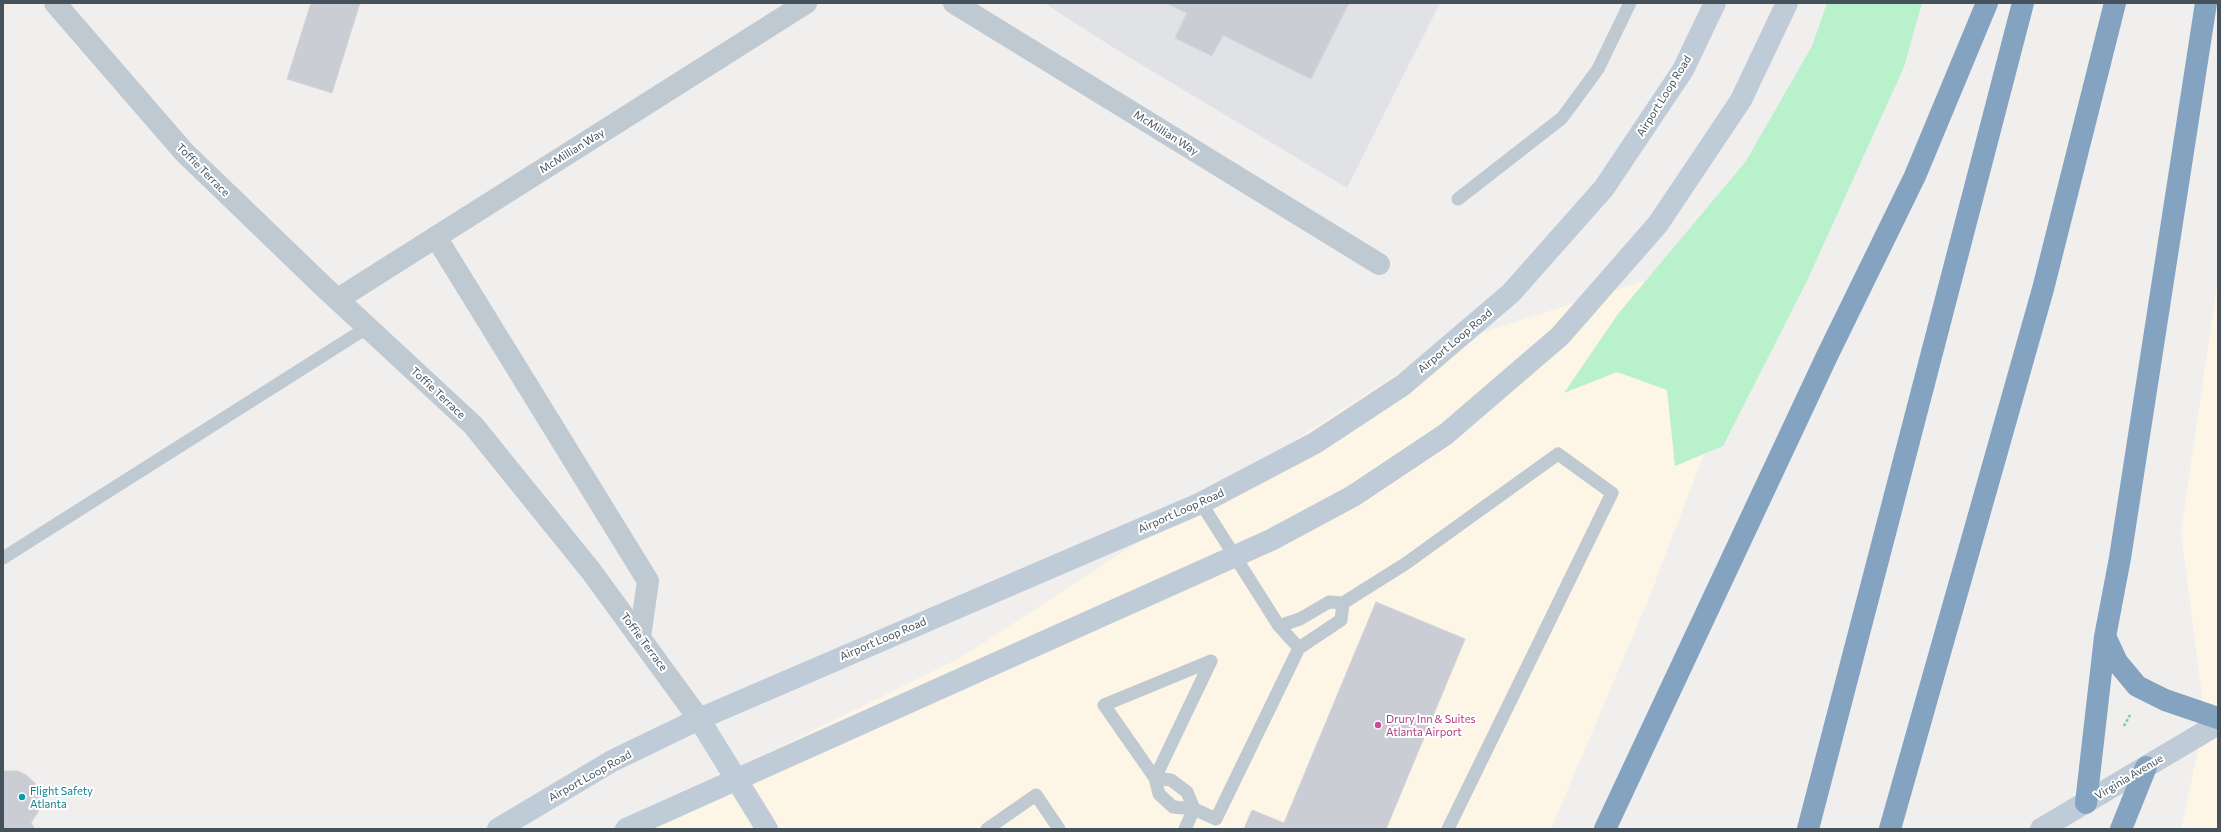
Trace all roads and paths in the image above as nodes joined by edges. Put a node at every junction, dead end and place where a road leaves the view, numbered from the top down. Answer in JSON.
{"nodes":[{"id":1,"x":55,"y":3,"type":"edge"},
{"id":2,"x":806,"y":3,"type":"edge"},
{"id":3,"x":954,"y":3,"type":"edge"},
{"id":4,"x":1630,"y":3,"type":"edge"},
{"id":5,"x":1715,"y":3,"type":"edge"},
{"id":6,"x":1787,"y":3,"type":"edge"},
{"id":7,"x":1987,"y":3,"type":"edge"},
{"id":8,"x":2023,"y":3,"type":"edge"},
{"id":9,"x":2115,"y":3,"type":"edge"},
{"id":10,"x":2206,"y":3,"type":"edge"},
{"id":11,"x":1458,"y":199,"type":"dead end"},
{"id":12,"x":436,"y":237,"type":"junction"},
{"id":13,"x":1379,"y":264,"type":"dead end"},
{"id":14,"x":338,"y":299,"type":"junction"},
{"id":15,"x":368,"y":326,"type":"junction"},
{"id":16,"x":1201,"y":503,"type":"junction"},
{"id":17,"x":1235,"y":557,"type":"junction"},
{"id":18,"x":3,"y":558,"type":"edge"},
{"id":19,"x":1343,"y":603,"type":"junction"},
{"id":20,"x":1279,"y":626,"type":"junction"},
{"id":21,"x":640,"y":637,"type":"junction"},
{"id":22,"x":2105,"y":637,"type":"junction"},
{"id":23,"x":1299,"y":648,"type":"junction"},
{"id":24,"x":2218,"y":718,"type":"edge"},
{"id":25,"x":699,"y":719,"type":"junction"},
{"id":26,"x":2218,"y":724,"type":"edge"},
{"id":27,"x":2146,"y":767,"type":"junction"},
{"id":28,"x":736,"y":778,"type":"junction"},
{"id":29,"x":1155,"y":778,"type":"junction"},
{"id":30,"x":2086,"y":802,"type":"junction"},
{"id":31,"x":1194,"y":809,"type":"junction"},
{"id":32,"x":498,"y":829,"type":"edge"},
{"id":33,"x":626,"y":829,"type":"edge"},
{"id":34,"x":767,"y":829,"type":"edge"},
{"id":35,"x":987,"y":829,"type":"edge"},
{"id":36,"x":1059,"y":829,"type":"edge"},
{"id":37,"x":1185,"y":829,"type":"edge"},
{"id":38,"x":1448,"y":829,"type":"edge"},
{"id":39,"x":1605,"y":829,"type":"edge"},
{"id":40,"x":1808,"y":829,"type":"edge"},
{"id":41,"x":1890,"y":829,"type":"edge"},
{"id":42,"x":2041,"y":829,"type":"edge"},
{"id":43,"x":2121,"y":829,"type":"edge"}],
"edges":[{"from":1,"to":14,"type":"street","name":"Toffie Terrace"},
{"from":2,"to":12,"type":"street","name":"McMillian Way"},
{"from":3,"to":13,"type":"street","name":"McMillian Way"},
{"from":4,"to":11,"type":"lane"},
{"from":5,"to":16,"type":"main road","name":"Airport Loop Road"},
{"from":6,"to":17,"type":"main road"},
{"from":7,"to":39,"type":"highway"},
{"from":8,"to":40,"type":"highway"},
{"from":9,"to":41,"type":"highway"},
{"from":10,"to":22,"type":"highway"},
{"from":12,"to":14,"type":"street","name":"McMillian Way"},
{"from":12,"to":21,"type":"street"},
{"from":14,"to":15,"type":"street","name":"Toffie Terrace"},
{"from":15,"to":18,"type":"lane"},
{"from":15,"to":21,"type":"street","name":"Toffie Terrace"},
{"from":16,"to":17,"type":"lane"},
{"from":16,"to":25,"type":"main road","name":"Airport Loop Road"},
{"from":17,"to":20,"type":"lane"},
{"from":17,"to":28,"type":"main road"},
{"from":19,"to":20,"type":"lane"},
{"from":19,"to":23,"type":"lane"},
{"from":19,"to":38,"type":"lane"},
{"from":20,"to":23,"type":"lane"},
{"from":21,"to":25,"type":"street","name":"Toffie Terrace"},
{"from":22,"to":24,"type":"highway"},
{"from":22,"to":30,"type":"highway"},
{"from":23,"to":31,"type":"lane"},
{"from":25,"to":28,"type":"main road","name":"Toffie Terrace"},
{"from":25,"to":32,"type":"main road","name":"Airport Loop Road"},
{"from":26,"to":27,"type":"main road","name":"Virginia Avenue"},
{"from":27,"to":30,"type":"main road","name":"Virginia Avenue"},
{"from":27,"to":43,"type":"highway"},
{"from":28,"to":33,"type":"main road"},
{"from":28,"to":34,"type":"main road","name":"Toffie Terrace"},
{"from":29,"to":29,"type":"lane"},
{"from":29,"to":31,"type":"lane"},
{"from":29,"to":31,"type":"lane"},
{"from":30,"to":42,"type":"main road","name":"Virginia Avenue"},
{"from":31,"to":37,"type":"lane"},
{"from":35,"to":36,"type":"lane"}]}
